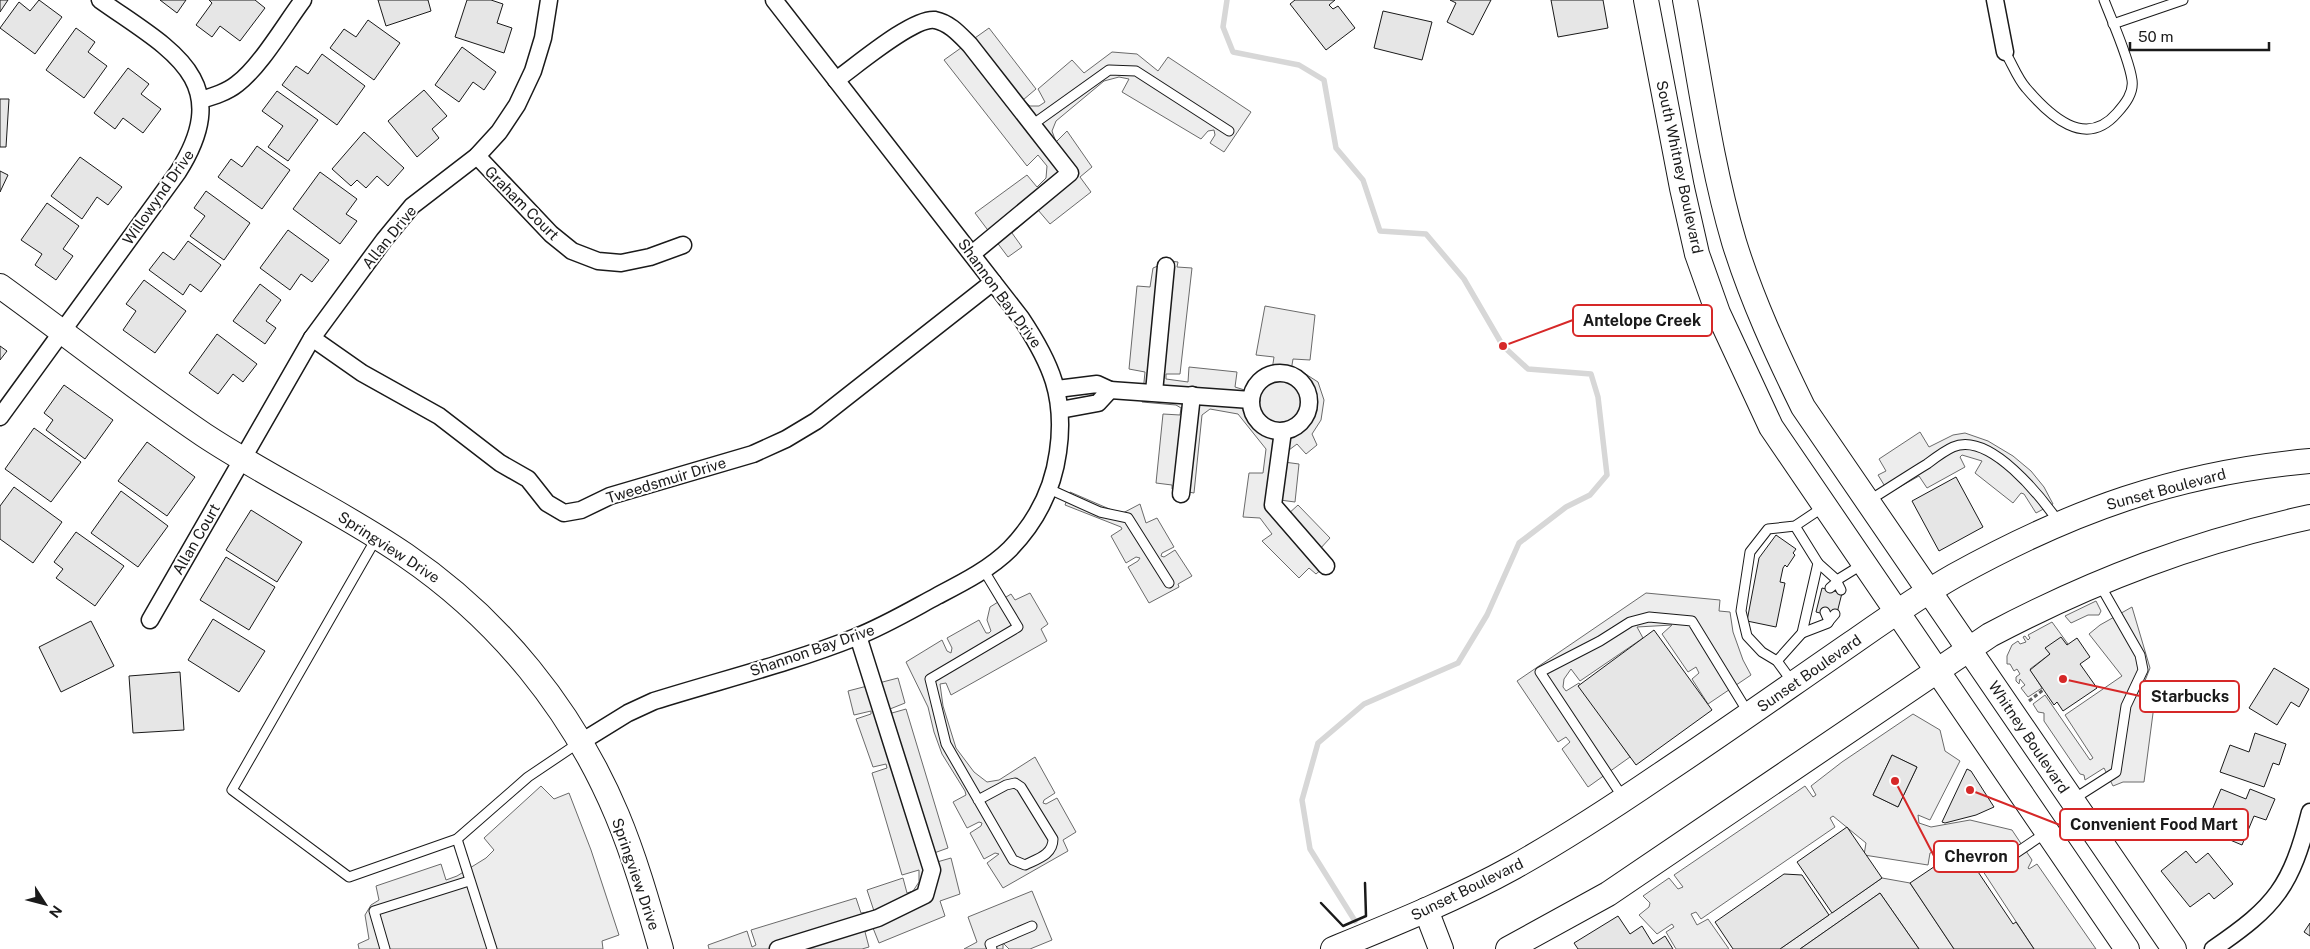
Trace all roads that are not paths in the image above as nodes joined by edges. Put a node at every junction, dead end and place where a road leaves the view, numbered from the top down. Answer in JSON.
{"nodes":[{"id":1,"x":100,"y":0,"type":"edge"},
{"id":2,"x":303,"y":0,"type":"edge"},
{"id":3,"x":549,"y":0,"type":"edge"},
{"id":4,"x":774,"y":0,"type":"edge"},
{"id":5,"x":1646,"y":0,"type":"edge"},
{"id":6,"x":1685,"y":0,"type":"edge"},
{"id":7,"x":1995,"y":0,"type":"edge"},
{"id":8,"x":2104,"y":0,"type":"edge"},
{"id":9,"x":2183,"y":0,"type":"edge"},
{"id":10,"x":2113,"y":24,"type":"junction"},
{"id":11,"x":2005,"y":52,"type":"joint"},
{"id":12,"x":836,"y":80,"type":"junction"},
{"id":13,"x":201,"y":100,"type":"junction"},
{"id":14,"x":1032,"y":124,"type":"junction"},
{"id":15,"x":1229,"y":131,"type":"dead end"},
{"id":16,"x":477,"y":156,"type":"junction"},
{"id":17,"x":683,"y":245,"type":"dead end"},
{"id":18,"x":972,"y":254,"type":"junction"},
{"id":19,"x":1166,"y":266,"type":"dead end"},
{"id":20,"x":993,"y":282,"type":"junction"},
{"id":21,"x":0,"y":286,"type":"edge"},
{"id":22,"x":62,"y":331,"type":"junction"},
{"id":23,"x":312,"y":338,"type":"junction"},
{"id":24,"x":1057,"y":389,"type":"junction"},
{"id":25,"x":1110,"y":390,"type":"junction"},
{"id":26,"x":1154,"y":392,"type":"junction"},
{"id":27,"x":1192,"y":394,"type":"junction"},
{"id":28,"x":1251,"y":400,"type":"junction"},
{"id":29,"x":1060,"y":410,"type":"junction"},
{"id":30,"x":0,"y":417,"type":"edge"},
{"id":31,"x":1283,"y":431,"type":"junction"},
{"id":32,"x":243,"y":458,"type":"junction"},
{"id":33,"x":2310,"y":461,"type":"edge"},
{"id":34,"x":1049,"y":489,"type":"junction"},
{"id":35,"x":1181,"y":494,"type":"dead end"},
{"id":36,"x":1868,"y":501,"type":"junction"},
{"id":37,"x":1825,"y":506,"type":"junction"},
{"id":38,"x":2310,"y":518,"type":"edge"},
{"id":39,"x":2060,"y":524,"type":"junction"},
{"id":40,"x":1795,"y":526,"type":"junction"},
{"id":41,"x":377,"y":537,"type":"junction"},
{"id":42,"x":1818,"y":564,"type":"junction"},
{"id":43,"x":1863,"y":564,"type":"junction"},
{"id":44,"x":1326,"y":566,"type":"dead end"},
{"id":45,"x":983,"y":569,"type":"junction"},
{"id":46,"x":2098,"y":582,"type":"junction"},
{"id":47,"x":1169,"y":583,"type":"dead end"},
{"id":48,"x":1929,"y":591,"type":"junction"},
{"id":49,"x":1825,"y":612,"type":"dead end"},
{"id":50,"x":1897,"y":612,"type":"junction"},
{"id":51,"x":150,"y":620,"type":"dead end"},
{"id":52,"x":1802,"y":633,"type":"junction"},
{"id":53,"x":858,"y":636,"type":"junction"},
{"id":54,"x":1969,"y":649,"type":"junction"},
{"id":55,"x":1777,"y":661,"type":"junction"},
{"id":56,"x":1937,"y":670,"type":"junction"},
{"id":57,"x":1794,"y":683,"type":"junction"},
{"id":58,"x":1750,"y":714,"type":"junction"},
{"id":59,"x":581,"y":742,"type":"junction"},
{"id":60,"x":1624,"y":799,"type":"junction"},
{"id":61,"x":978,"y":800,"type":"junction"},
{"id":62,"x":2072,"y":800,"type":"junction"},
{"id":63,"x":2310,"y":812,"type":"edge"},
{"id":64,"x":2047,"y":832,"type":"junction"},
{"id":65,"x":457,"y":839,"type":"junction"},
{"id":66,"x":2007,"y":859,"type":"dead end"},
{"id":67,"x":469,"y":882,"type":"junction"},
{"id":68,"x":1426,"y":910,"type":"junction"},
{"id":69,"x":1032,"y":926,"type":"dead end"},
{"id":70,"x":385,"y":949,"type":"edge"},
{"id":71,"x":492,"y":949,"type":"edge"},
{"id":72,"x":662,"y":949,"type":"edge"},
{"id":73,"x":778,"y":949,"type":"edge"},
{"id":74,"x":992,"y":949,"type":"edge"},
{"id":75,"x":1332,"y":949,"type":"edge"},
{"id":76,"x":1442,"y":949,"type":"edge"},
{"id":77,"x":1508,"y":949,"type":"edge"},
{"id":78,"x":2128,"y":949,"type":"edge"},
{"id":79,"x":2174,"y":949,"type":"edge"},
{"id":80,"x":2212,"y":949,"type":"edge"}],
"edges":[{"from":1,"to":13,"type":"street","name":"Willowynd Drive"},
{"from":2,"to":13,"type":"street"},
{"from":3,"to":16,"type":"street","name":"Allan Drive"},
{"from":4,"to":12,"type":"street","name":"Shannon Bay Drive"},
{"from":5,"to":37,"type":"street","name":"South Whitney Boulevard"},
{"from":6,"to":36,"type":"street"},
{"from":7,"to":11,"type":"street"},
{"from":8,"to":10,"type":"lane"},
{"from":9,"to":10,"type":"lane"},
{"from":10,"to":11,"type":"lane"},
{"from":12,"to":14,"type":"street"},
{"from":12,"to":18,"type":"street","name":"Shannon Bay Drive"},
{"from":13,"to":22,"type":"street","name":"Willowynd Drive"},
{"from":14,"to":15,"type":"lane"},
{"from":14,"to":18,"type":"street"},
{"from":16,"to":17,"type":"street","name":"Graham Court"},
{"from":16,"to":23,"type":"street","name":"Allan Drive"},
{"from":18,"to":20,"type":"street","name":"Shannon Bay Drive"},
{"from":19,"to":26,"type":"street"},
{"from":20,"to":23,"type":"street","name":"Tweedsmuir Drive"},
{"from":20,"to":24,"type":"street","name":"Shannon Bay Drive"},
{"from":21,"to":22,"type":"street","name":"Springview Drive"},
{"from":22,"to":30,"type":"street","name":"Willowynd Drive"},
{"from":22,"to":32,"type":"street","name":"Springview Drive"},
{"from":23,"to":32,"type":"street","name":"Allan Drive"},
{"from":24,"to":25,"type":"street"},
{"from":24,"to":29,"type":"street","name":"Shannon Bay Drive"},
{"from":25,"to":26,"type":"street"},
{"from":25,"to":29,"type":"street"},
{"from":26,"to":27,"type":"street"},
{"from":27,"to":28,"type":"street"},
{"from":27,"to":35,"type":"street"},
{"from":28,"to":31,"type":"street"},
{"from":28,"to":31,"type":"street"},
{"from":29,"to":34,"type":"street","name":"Shannon Bay Drive"},
{"from":31,"to":44,"type":"street"},
{"from":32,"to":41,"type":"street","name":"Springview Drive"},
{"from":32,"to":51,"type":"street","name":"Allan Court"},
{"from":33,"to":39,"type":"street","name":"Sunset Boulevard"},
{"from":34,"to":45,"type":"street","name":"Shannon Bay Drive"},
{"from":34,"to":47,"type":"lane"},
{"from":36,"to":39,"type":"lane"},
{"from":36,"to":48,"type":"street"},
{"from":37,"to":40,"type":"lane"},
{"from":37,"to":43,"type":"street","name":"South Whitney Boulevard"},
{"from":38,"to":46,"type":"street"},
{"from":39,"to":48,"type":"street","name":"Sunset Boulevard"},
{"from":40,"to":42,"type":"lane"},
{"from":40,"to":55,"type":"lane"},
{"from":41,"to":59,"type":"street","name":"Springview Drive"},
{"from":41,"to":65,"type":"lane"},
{"from":42,"to":43,"type":"lane"},
{"from":42,"to":52,"type":"lane"},
{"from":43,"to":50,"type":"street","name":"South Whitney Boulevard"},
{"from":45,"to":53,"type":"street","name":"Shannon Bay Drive"},
{"from":45,"to":61,"type":"lane"},
{"from":46,"to":54,"type":"street"},
{"from":46,"to":62,"type":"lane"},
{"from":48,"to":50,"type":"street","name":"Sunset Boulevard"},
{"from":48,"to":54,"type":"street","name":"Whitney Boulevard"},
{"from":49,"to":52,"type":"lane"},
{"from":50,"to":56,"type":"street","name":"South Whitney Boulevard"},
{"from":50,"to":57,"type":"street","name":"Sunset Boulevard"},
{"from":52,"to":55,"type":"lane"},
{"from":53,"to":59,"type":"street","name":"Shannon Bay Drive"},
{"from":53,"to":73,"type":"street"},
{"from":54,"to":56,"type":"street"},
{"from":54,"to":62,"type":"street","name":"Whitney Boulevard"},
{"from":55,"to":57,"type":"lane"},
{"from":56,"to":64,"type":"street"},
{"from":56,"to":77,"type":"street"},
{"from":57,"to":58,"type":"street","name":"Sunset Boulevard"},
{"from":58,"to":60,"type":"street","name":"Sunset Boulevard"},
{"from":58,"to":60,"type":"lane"},
{"from":59,"to":65,"type":"lane"},
{"from":59,"to":72,"type":"street","name":"Springview Drive"},
{"from":60,"to":68,"type":"street","name":"Sunset Boulevard"},
{"from":61,"to":61,"type":"lane"},
{"from":62,"to":79,"type":"street","name":"Whitney Boulevard"},
{"from":63,"to":80,"type":"street"},
{"from":64,"to":66,"type":"lane"},
{"from":64,"to":78,"type":"street"},
{"from":65,"to":67,"type":"lane"},
{"from":67,"to":70,"type":"lane"},
{"from":67,"to":71,"type":"lane"},
{"from":68,"to":75,"type":"street","name":"Sunset Boulevard"},
{"from":68,"to":76,"type":"street"},
{"from":69,"to":74,"type":"lane"}]}
